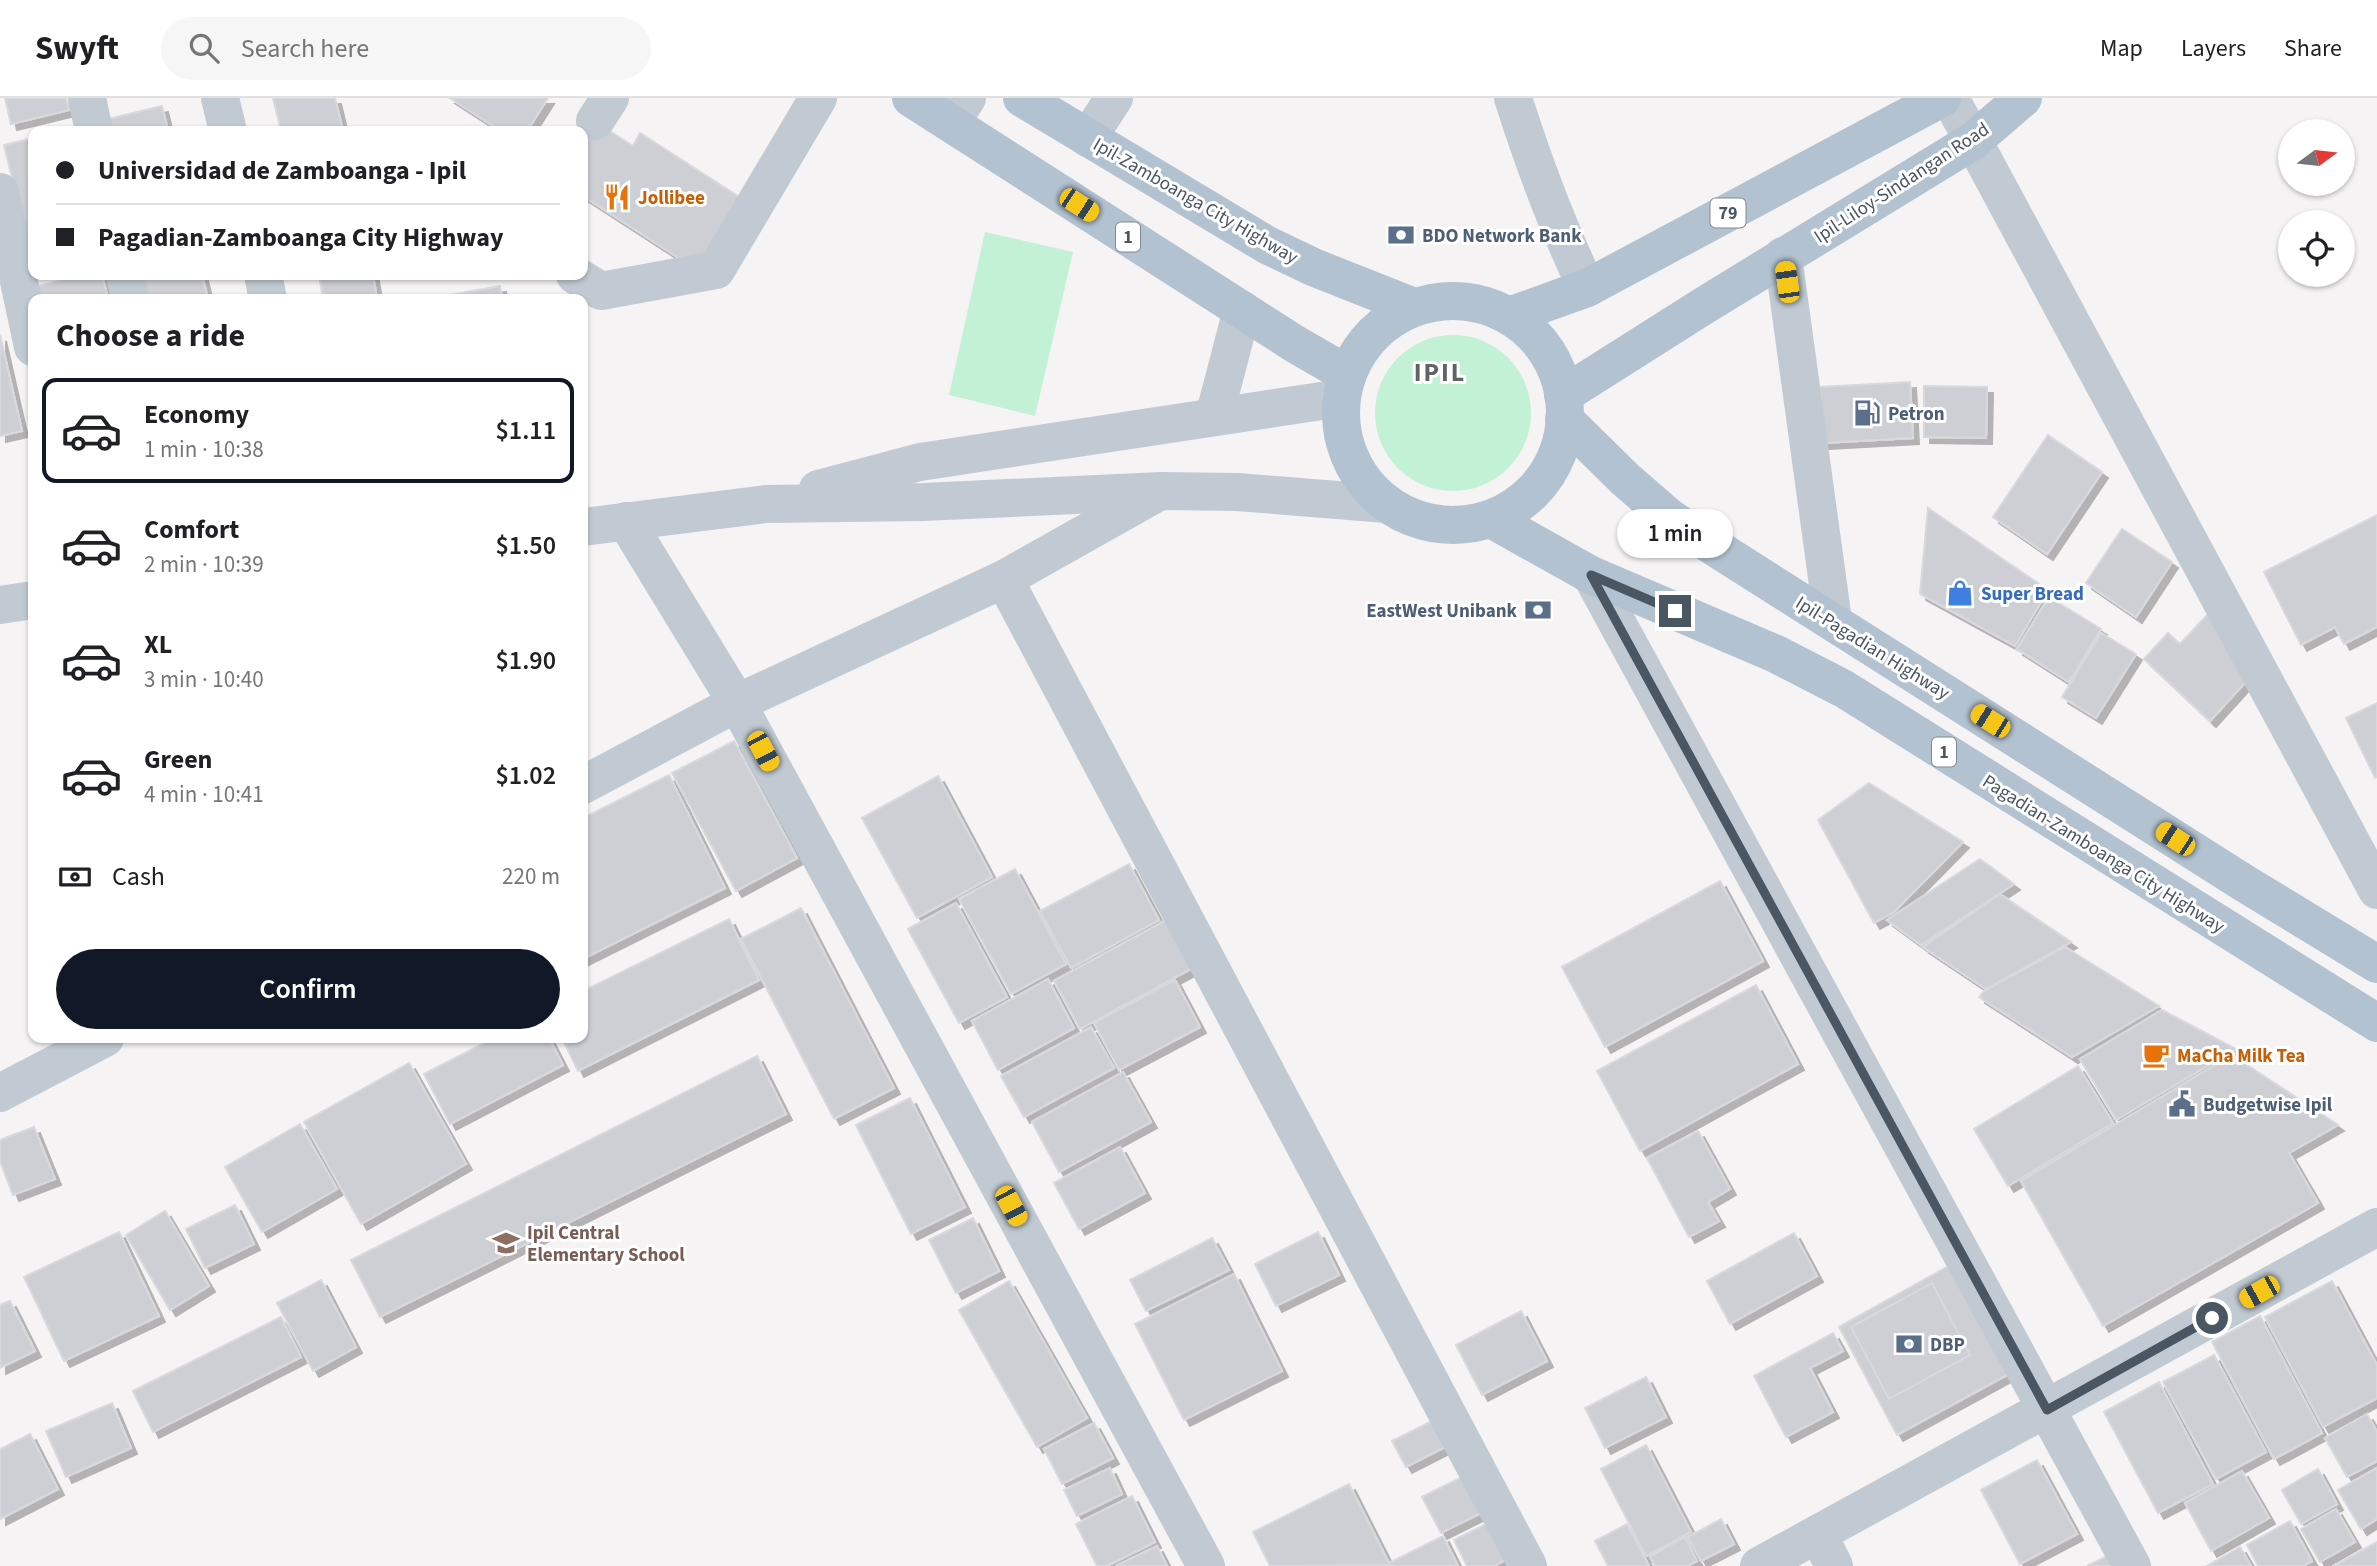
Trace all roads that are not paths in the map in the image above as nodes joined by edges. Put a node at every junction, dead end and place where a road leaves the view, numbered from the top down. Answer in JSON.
{"nodes":[{"id":1,"x":87,"y":98,"type":"edge"},
{"id":2,"x":220,"y":98,"type":"edge"},
{"id":3,"x":818,"y":98,"type":"edge"},
{"id":4,"x":911,"y":98,"type":"edge"},
{"id":5,"x":1022,"y":98,"type":"edge"},
{"id":6,"x":1114,"y":98,"type":"edge"},
{"id":7,"x":1513,"y":98,"type":"edge"},
{"id":8,"x":1942,"y":98,"type":"edge"},
{"id":9,"x":1950,"y":98,"type":"edge"},
{"id":10,"x":2023,"y":98,"type":"edge"},
{"id":11,"x":959,"y":110,"type":"edge"},
{"id":12,"x":93,"y":126,"type":"edge"},
{"id":13,"x":227,"y":126,"type":"edge"},
{"id":14,"x":1088,"y":138,"type":"junction"},
{"id":15,"x":1973,"y":141,"type":"junction"},
{"id":16,"x":0,"y":192,"type":"edge"},
{"id":17,"x":1783,"y":256,"type":"junction"},
{"id":18,"x":584,"y":280,"type":"edge"},
{"id":19,"x":1587,"y":288,"type":"junction"},
{"id":20,"x":1414,"y":307,"type":"junction"},
{"id":21,"x":1242,"y":310,"type":"junction"},
{"id":22,"x":1509,"y":316,"type":"junction"},
{"id":23,"x":28,"y":324,"type":"edge"},
{"id":24,"x":1344,"y":386,"type":"junction"},
{"id":25,"x":1563,"y":407,"type":"junction"},
{"id":26,"x":1214,"y":417,"type":"junction"},
{"id":27,"x":1161,"y":491,"type":"junction"},
{"id":28,"x":766,"y":503,"type":"junction"},
{"id":29,"x":1387,"y":504,"type":"junction"},
{"id":30,"x":1491,"y":519,"type":"junction"},
{"id":31,"x":626,"y":522,"type":"junction"},
{"id":32,"x":588,"y":526,"type":"edge"},
{"id":33,"x":1591,"y":575,"type":"junction"},
{"id":34,"x":1004,"y":579,"type":"junction"},
{"id":35,"x":28,"y":601,"type":"edge"},
{"id":36,"x":0,"y":605,"type":"edge"},
{"id":37,"x":1833,"y":621,"type":"junction"},
{"id":38,"x":737,"y":703,"type":"junction"},
{"id":39,"x":1990,"y":721,"type":"junction"},
{"id":40,"x":1963,"y":764,"type":"junction"},
{"id":41,"x":588,"y":782,"type":"edge"},
{"id":42,"x":2377,"y":890,"type":"edge"},
{"id":43,"x":2377,"y":964,"type":"edge"},
{"id":44,"x":2377,"y":1023,"type":"edge"},
{"id":45,"x":95,"y":1043,"type":"edge"},
{"id":46,"x":0,"y":1093,"type":"edge"},
{"id":47,"x":2377,"y":1227,"type":"edge"},
{"id":48,"x":2047,"y":1410,"type":"junction"},
{"id":49,"x":1826,"y":1550,"type":"edge"},
{"id":50,"x":1206,"y":1566,"type":"edge"},
{"id":51,"x":1528,"y":1566,"type":"edge"},
{"id":52,"x":1759,"y":1566,"type":"edge"},
{"id":53,"x":2132,"y":1566,"type":"edge"}],
"edges":[{"from":1,"to":12,"type":"street"},
{"from":2,"to":13,"type":"street"},
{"from":3,"to":18,"type":"street"},
{"from":4,"to":11,"type":"main road","number":"1"},
{"from":5,"to":14,"type":"main road","name":"Ipil-Zamboanga City Highway"},
{"from":6,"to":14,"type":"street"},
{"from":7,"to":19,"type":"street"},
{"from":8,"to":19,"type":"main road","number":"79"},
{"from":9,"to":15,"type":"street"},
{"from":10,"to":15,"type":"main road","name":"Ipil-Liloy-Sindangan Road"},
{"from":11,"to":21,"type":"main road","number":"1"},
{"from":14,"to":20,"type":"main road","name":"Ipil-Zamboanga City Highway"},
{"from":15,"to":17,"type":"main road","name":"Ipil-Liloy-Sindangan Road"},
{"from":15,"to":42,"type":"street"},
{"from":16,"to":23,"type":"street"},
{"from":17,"to":25,"type":"main road","name":"Ipil-Liloy-Sindangan Road"},
{"from":17,"to":37,"type":"street"},
{"from":19,"to":22,"type":"main road","number":"79"},
{"from":20,"to":22,"type":"main road"},
{"from":20,"to":24,"type":"main road"},
{"from":21,"to":24,"type":"main road","number":"1"},
{"from":21,"to":26,"type":"street"},
{"from":22,"to":25,"type":"main road"},
{"from":24,"to":26,"type":"street"},
{"from":24,"to":29,"type":"main road"},
{"from":25,"to":30,"type":"main road"},
{"from":25,"to":37,"type":"main road","name":"Ipil-Pagadian Highway"},
{"from":26,"to":28,"type":"street"},
{"from":27,"to":28,"type":"street"},
{"from":27,"to":29,"type":"street"},
{"from":27,"to":34,"type":"street"},
{"from":28,"to":31,"type":"street"},
{"from":29,"to":30,"type":"main road"},
{"from":30,"to":33,"type":"main road","name":"Pagadian-Zamboanga City Highway","number":"1"},
{"from":31,"to":32,"type":"street"},
{"from":31,"to":38,"type":"street"},
{"from":33,"to":40,"type":"main road","name":"Pagadian-Zamboanga City Highway","number":"1"},
{"from":33,"to":48,"type":"street"},
{"from":34,"to":38,"type":"street"},
{"from":34,"to":51,"type":"street"},
{"from":35,"to":36,"type":"street"},
{"from":37,"to":39,"type":"main road","name":"Ipil-Pagadian Highway"},
{"from":38,"to":41,"type":"street"},
{"from":38,"to":50,"type":"street"},
{"from":39,"to":40,"type":"main road"},
{"from":39,"to":43,"type":"main road","name":"Ipil-Pagadian Highway"},
{"from":40,"to":44,"type":"main road","name":"Pagadian-Zamboanga City Highway","number":"1"},
{"from":45,"to":46,"type":"street"},
{"from":47,"to":48,"type":"street"},
{"from":48,"to":49,"type":"street"},
{"from":48,"to":53,"type":"street"},
{"from":49,"to":52,"type":"street"}]}
